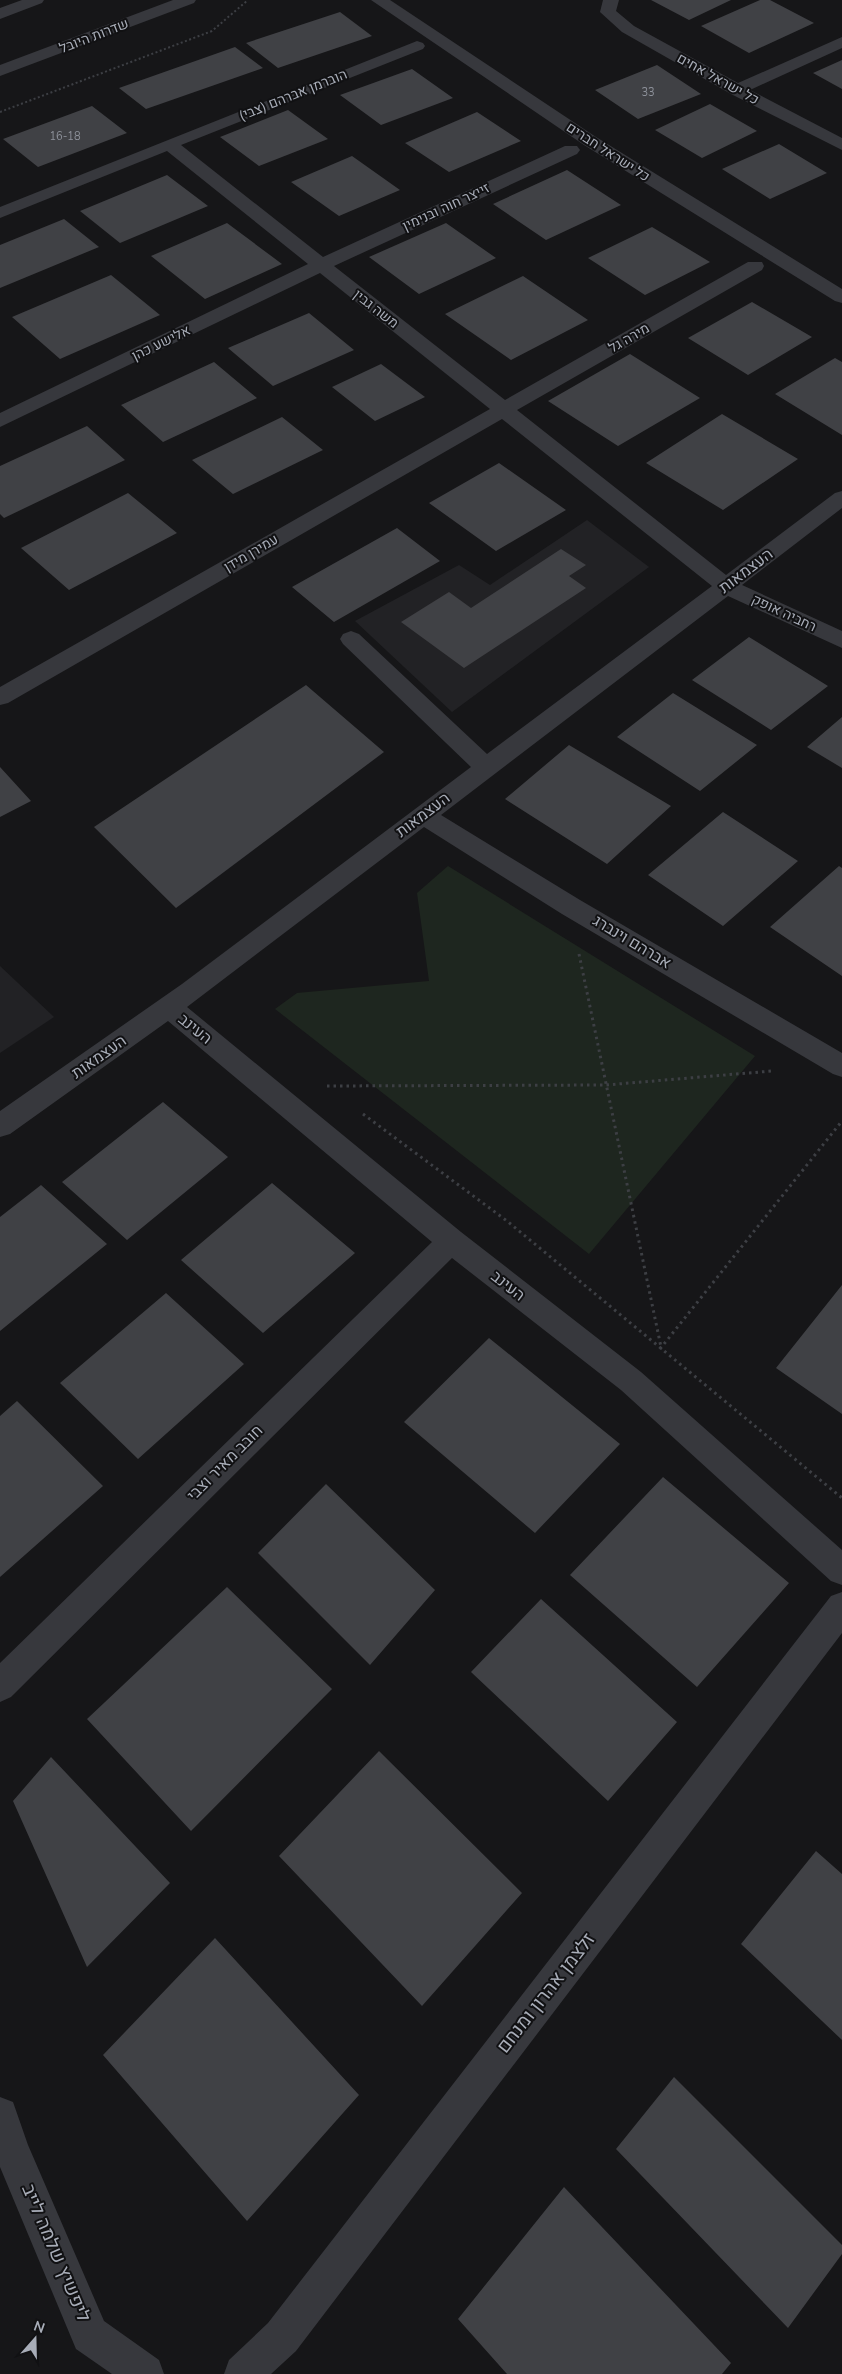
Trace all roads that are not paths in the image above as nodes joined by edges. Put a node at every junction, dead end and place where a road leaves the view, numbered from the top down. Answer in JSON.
{"nodes":[{"id":1,"x":36,"y":0,"type":"edge"},
{"id":2,"x":188,"y":0,"type":"edge"},
{"id":3,"x":379,"y":0,"type":"edge"},
{"id":4,"x":611,"y":0,"type":"edge"},
{"id":5,"x":0,"y":14,"type":"edge"},
{"id":6,"x":842,"y":42,"type":"edge"},
{"id":7,"x":417,"y":46,"type":"dead end"},
{"id":8,"x":0,"y":71,"type":"edge"},
{"id":9,"x":737,"y":90,"type":"junction"},
{"id":10,"x":169,"y":144,"type":"junction"},
{"id":11,"x":842,"y":145,"type":"edge"},
{"id":12,"x":572,"y":150,"type":"dead end"},
{"id":13,"x":0,"y":212,"type":"edge"},
{"id":14,"x":321,"y":265,"type":"junction"},
{"id":15,"x":755,"y":266,"type":"dead end"},
{"id":16,"x":842,"y":298,"type":"edge"},
{"id":17,"x":503,"y":410,"type":"junction"},
{"id":18,"x":0,"y":421,"type":"edge"},
{"id":19,"x":842,"y":498,"type":"edge"},
{"id":20,"x":726,"y":586,"type":"junction"},
{"id":21,"x":351,"y":639,"type":"dead end"},
{"id":22,"x":842,"y":640,"type":"edge"},
{"id":23,"x":0,"y":697,"type":"edge"},
{"id":24,"x":486,"y":767,"type":"junction"},
{"id":25,"x":423,"y":815,"type":"junction"},
{"id":26,"x":169,"y":1008,"type":"junction"},
{"id":27,"x":841,"y":1066,"type":"edge"},
{"id":28,"x":0,"y":1126,"type":"edge"},
{"id":29,"x":451,"y":1241,"type":"junction"},
{"id":30,"x":842,"y":1570,"type":"edge"},
{"id":31,"x":842,"y":1607,"type":"edge"},
{"id":32,"x":0,"y":1686,"type":"edge"},
{"id":33,"x":3,"y":2140,"type":"edge"},
{"id":34,"x":142,"y":2372,"type":"edge"},
{"id":35,"x":243,"y":2374,"type":"edge"}],
"edges":[{"from":1,"to":5,"type":"street"},
{"from":2,"to":8,"type":"street","name":"שדרות היובל"},
{"from":3,"to":16,"type":"street","name":"כל ישראל חברים"},
{"from":4,"to":9,"type":"street","name":"כל ישראל אחים"},
{"from":6,"to":9,"type":"street"},
{"from":7,"to":10,"type":"street","name":"הוברמן אברהם (צבי)"},
{"from":9,"to":11,"type":"street","name":"כל ישראל אחים"},
{"from":10,"to":13,"type":"street"},
{"from":10,"to":14,"type":"street","name":"משה גבין"},
{"from":12,"to":14,"type":"street","name":"זייצר חוה ובנימין"},
{"from":14,"to":17,"type":"street","name":"משה גבין"},
{"from":14,"to":18,"type":"street","name":"אלישע כהן"},
{"from":15,"to":17,"type":"street","name":"מירה גל"},
{"from":17,"to":20,"type":"street","name":"משה גבין"},
{"from":17,"to":23,"type":"street","name":"עמירן מידן"},
{"from":19,"to":20,"type":"street","name":"העצמאות"},
{"from":20,"to":22,"type":"street","name":"רחביה אופק"},
{"from":20,"to":24,"type":"street","name":"העצמאות"},
{"from":21,"to":24,"type":"street"},
{"from":24,"to":25,"type":"street","name":"העצמאות"},
{"from":25,"to":26,"type":"street","name":"העצמאות"},
{"from":25,"to":27,"type":"street","name":"אברהם וינברג"},
{"from":26,"to":28,"type":"street","name":"העצמאות"},
{"from":26,"to":29,"type":"street","name":"העינב"},
{"from":29,"to":30,"type":"street","name":"העינב"},
{"from":29,"to":32,"type":"street","name":"חובב מאיר וצבי"},
{"from":31,"to":35,"type":"street","name":"זלצמן אהרון ומנחם"},
{"from":33,"to":34,"type":"street","name":"ליפשיץ שלמה לייב"}]}
